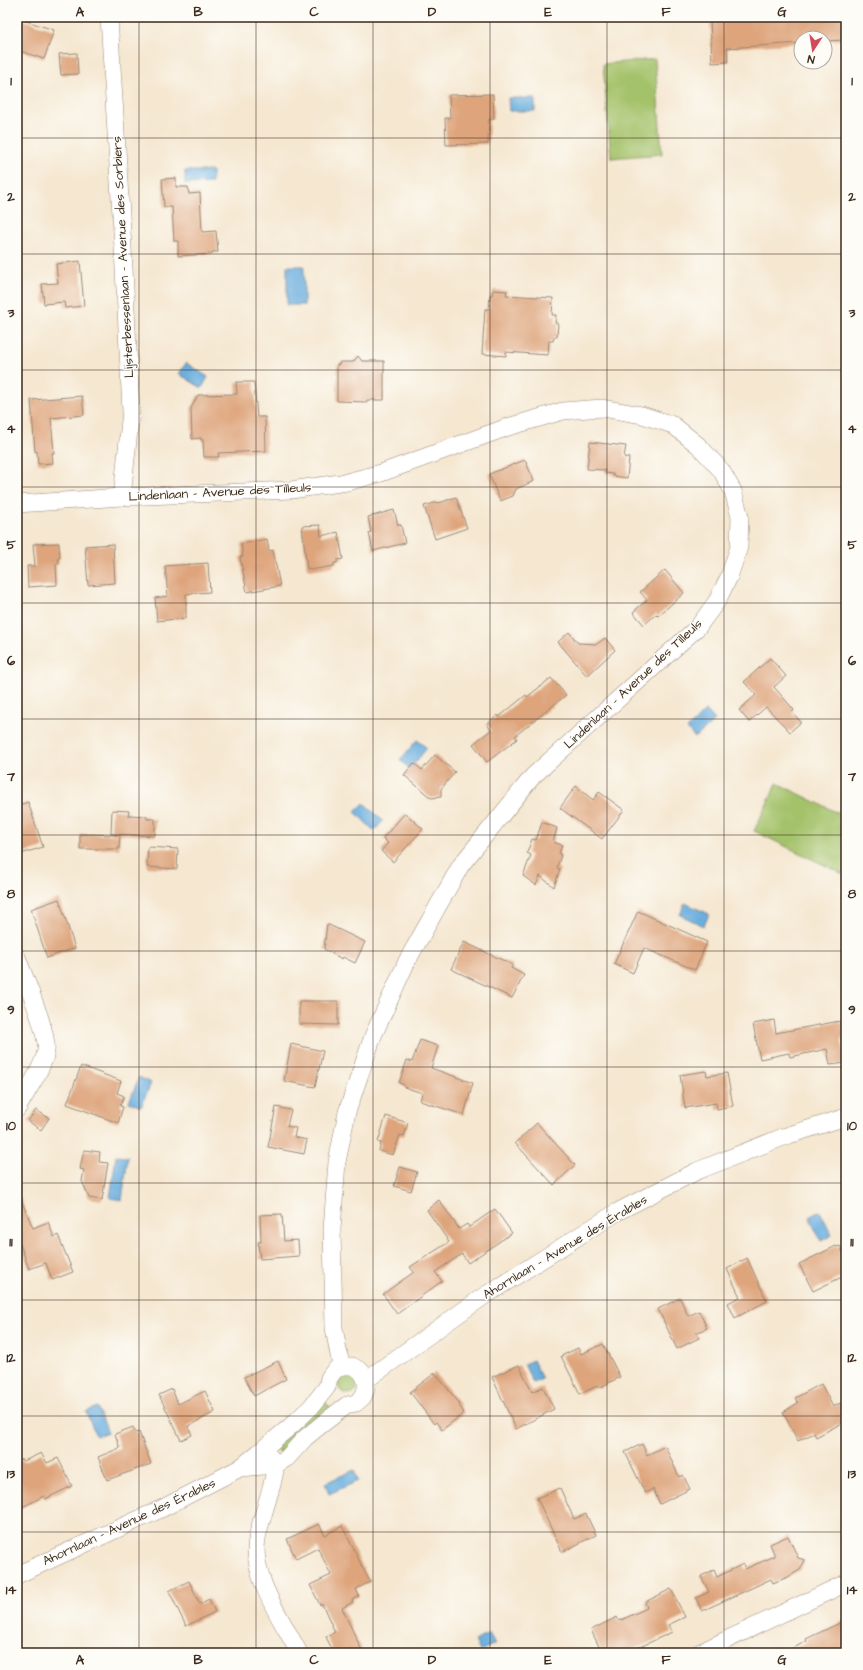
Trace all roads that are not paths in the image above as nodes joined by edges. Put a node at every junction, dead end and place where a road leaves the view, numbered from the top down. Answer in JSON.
{"nodes":[{"id":1,"x":109,"y":17,"type":"edge"},
{"id":2,"x":122,"y":497,"type":"junction"},
{"id":3,"x":17,"y":504,"type":"edge"},
{"id":4,"x":17,"y":957,"type":"edge"},
{"id":5,"x":17,"y":1109,"type":"edge"},
{"id":6,"x":846,"y":1117,"type":"edge"},
{"id":7,"x":341,"y":1366,"type":"junction"},
{"id":8,"x":366,"y":1380,"type":"junction"},
{"id":9,"x":327,"y":1386,"type":"junction"},
{"id":10,"x":348,"y":1405,"type":"junction"},
{"id":11,"x":261,"y":1450,"type":"junction"},
{"id":12,"x":275,"y":1465,"type":"junction"},
{"id":13,"x":240,"y":1468,"type":"junction"},
{"id":14,"x":17,"y":1575,"type":"edge"},
{"id":15,"x":846,"y":1583,"type":"edge"},
{"id":16,"x":299,"y":1653,"type":"edge"},
{"id":17,"x":700,"y":1653,"type":"edge"}],
"edges":[{"from":1,"to":2,"type":"street","name":"Lijsterbessenlaan - Avenue des Sorbiers"},
{"from":2,"to":3,"type":"street","name":"Lindenlaan - Avenue des Tilleuls"},
{"from":2,"to":7,"type":"street","name":"Lindenlaan - Avenue des Tilleuls"},
{"from":4,"to":5,"type":"street"},
{"from":6,"to":8,"type":"street","name":"Ahornlaan - Avenue des Érables"},
{"from":7,"to":8,"type":"street"},
{"from":7,"to":9,"type":"street","name":"Ahornlaan - Avenue des Érables"},
{"from":8,"to":10,"type":"street"},
{"from":9,"to":10,"type":"street"},
{"from":9,"to":11,"type":"street","name":"Ahornlaan - Avenue des Érables"},
{"from":10,"to":12,"type":"street"},
{"from":11,"to":12,"type":"street"},
{"from":11,"to":13,"type":"street","name":"Ahornlaan - Avenue des Érables"},
{"from":12,"to":13,"type":"street","name":"Ahornlaan - Avenue des Érables"},
{"from":12,"to":16,"type":"street"},
{"from":13,"to":14,"type":"street","name":"Ahornlaan - Avenue des Érables"},
{"from":15,"to":17,"type":"street"}]}
